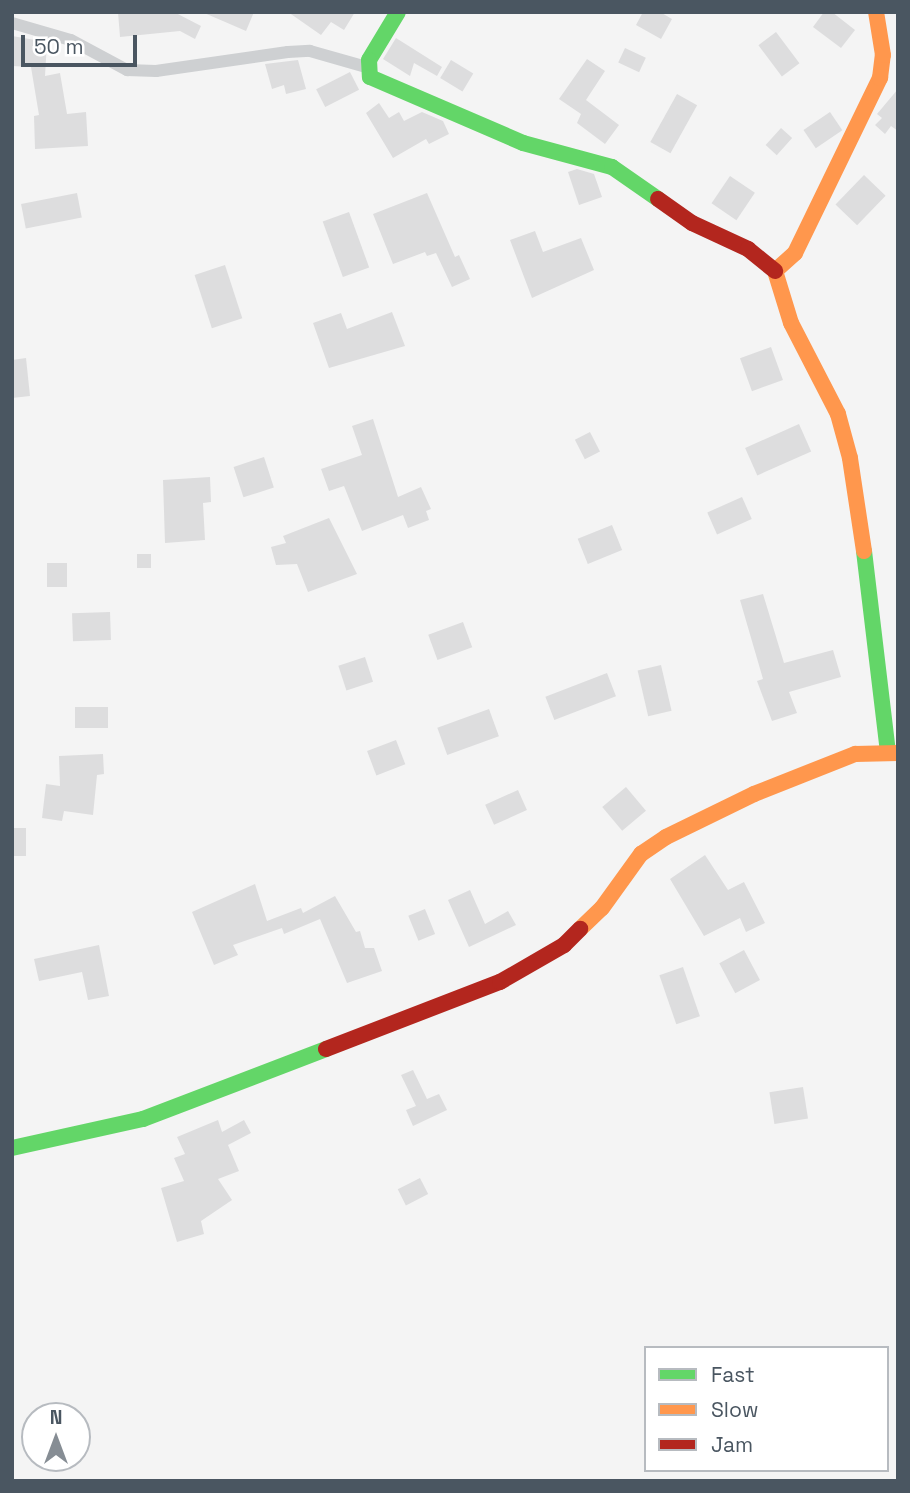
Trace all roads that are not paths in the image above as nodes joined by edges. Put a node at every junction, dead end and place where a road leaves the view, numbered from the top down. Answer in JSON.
{"nodes":[{"id":1,"x":398,"y":12,"type":"edge"},
{"id":2,"x":876,"y":12,"type":"edge"},
{"id":3,"x":12,"y":23,"type":"edge"},
{"id":4,"x":366,"y":67,"type":"junction"},
{"id":5,"x":775,"y":271,"type":"junction"},
{"id":6,"x":893,"y":753,"type":"edge"},
{"id":7,"x":12,"y":1148,"type":"edge"}],
"edges":[{"from":1,"to":4,"type":"street"},
{"from":2,"to":5,"type":"street"},
{"from":3,"to":4,"type":"street"},
{"from":4,"to":5,"type":"street"},
{"from":5,"to":6,"type":"street"},
{"from":6,"to":7,"type":"street"}]}
